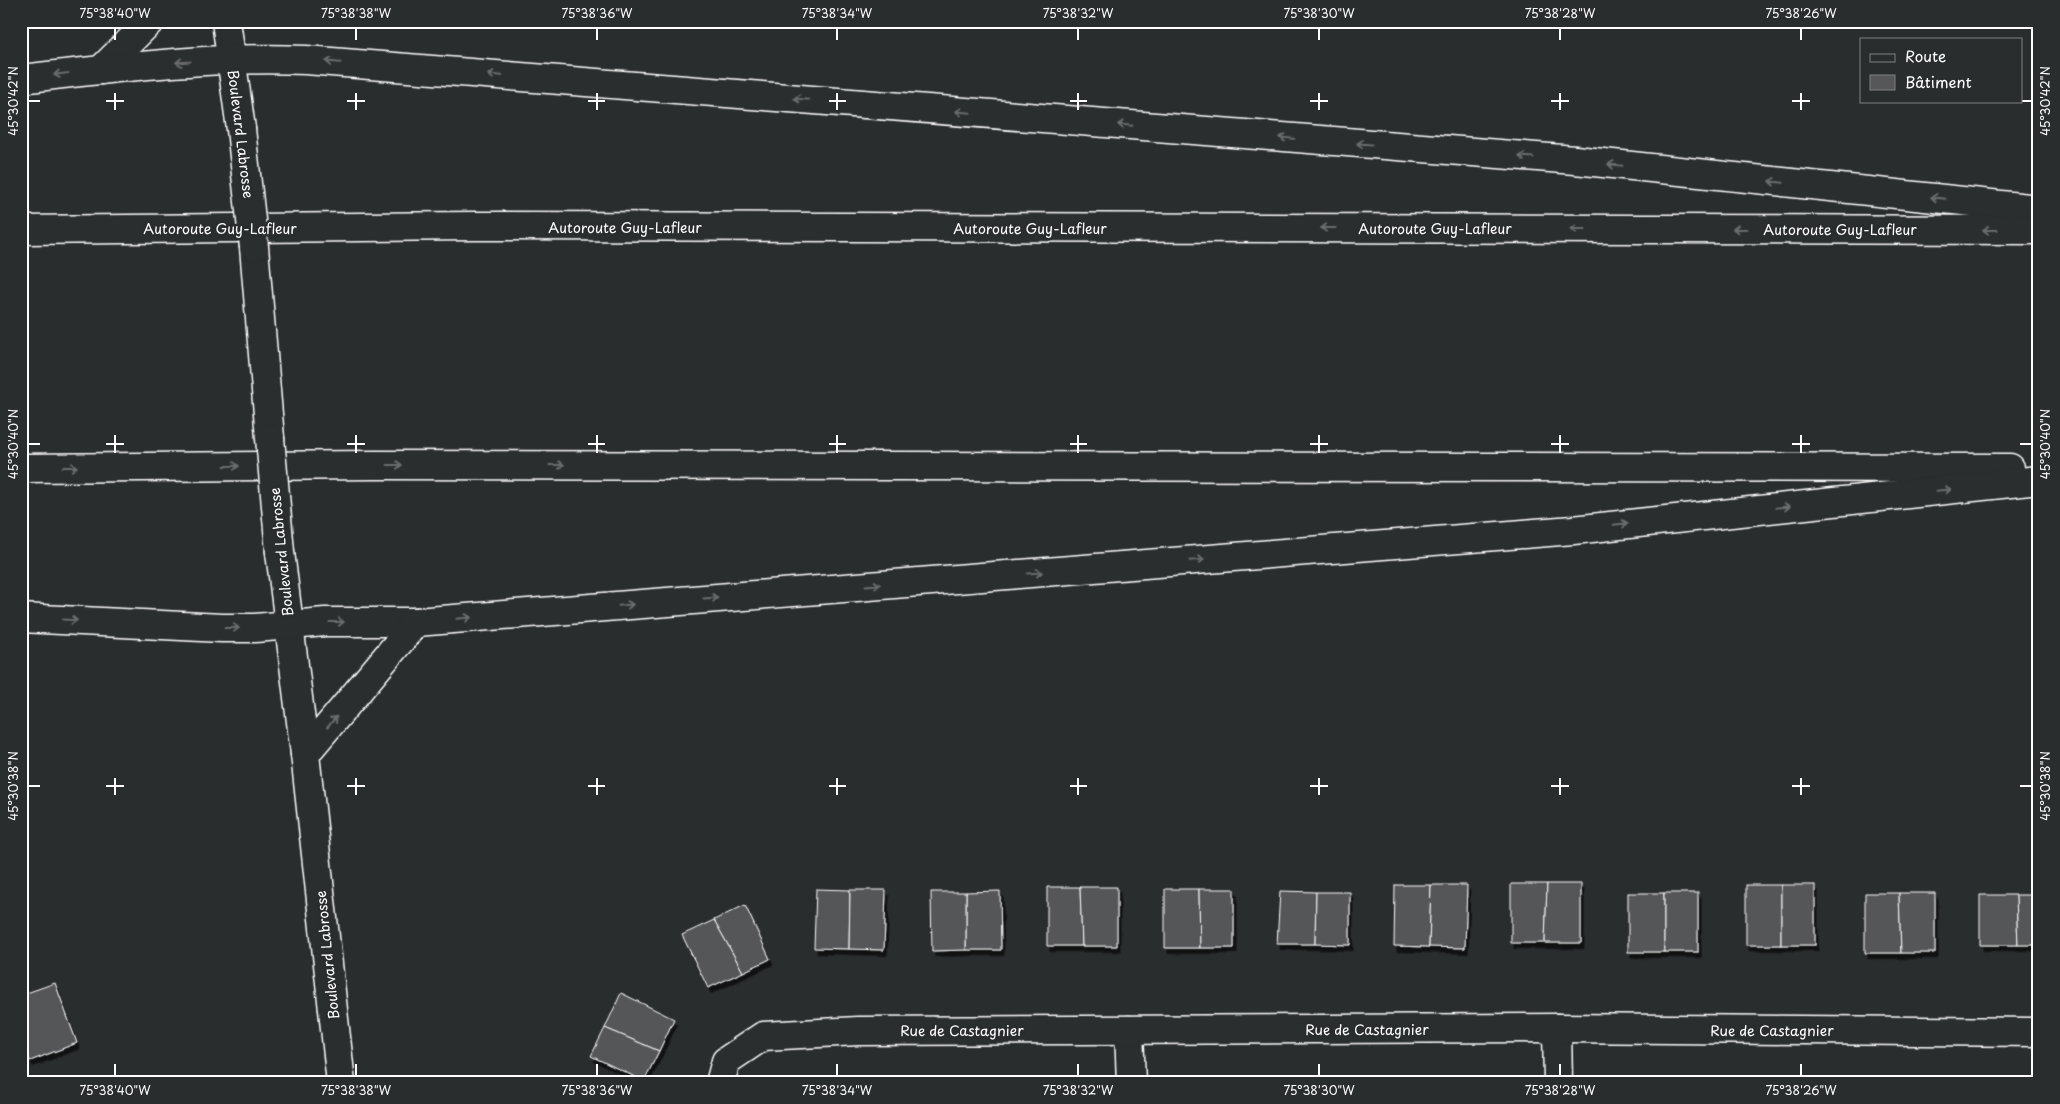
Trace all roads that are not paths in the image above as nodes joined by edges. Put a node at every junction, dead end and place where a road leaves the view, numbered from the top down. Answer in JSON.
{"nodes":[{"id":1,"x":150,"y":21,"type":"edge"},
{"id":2,"x":226,"y":21,"type":"edge"},
{"id":3,"x":231,"y":59,"type":"junction"},
{"id":4,"x":101,"y":70,"type":"junction"},
{"id":5,"x":21,"y":79,"type":"edge"},
{"id":6,"x":2039,"y":209,"type":"edge"},
{"id":7,"x":21,"y":230,"type":"edge"},
{"id":8,"x":2039,"y":230,"type":"edge"},
{"id":9,"x":21,"y":468,"type":"edge"},
{"id":10,"x":2039,"y":468,"type":"edge"},
{"id":11,"x":2039,"y":480,"type":"edge"},
{"id":12,"x":21,"y":618,"type":"edge"},
{"id":13,"x":416,"y":622,"type":"junction"},
{"id":14,"x":289,"y":626,"type":"junction"},
{"id":15,"x":305,"y":754,"type":"junction"},
{"id":16,"x":1557,"y":1028,"type":"junction"},
{"id":17,"x":1129,"y":1030,"type":"junction"},
{"id":18,"x":2039,"y":1032,"type":"edge"},
{"id":19,"x":341,"y":1083,"type":"edge"},
{"id":20,"x":720,"y":1083,"type":"edge"},
{"id":21,"x":1131,"y":1083,"type":"edge"},
{"id":22,"x":1558,"y":1083,"type":"edge"}],
"edges":[{"from":1,"to":4,"type":"main road"},
{"from":2,"to":3,"type":"main road","name":"Boulevard Labrosse"},
{"from":3,"to":4,"type":"main road","one_way":true},
{"from":6,"to":3,"type":"main road","one_way":true},
{"from":3,"to":14,"type":"main road","name":"Boulevard Labrosse","bridge":true},
{"from":4,"to":5,"type":"main road","one_way":true},
{"from":8,"to":7,"type":"main road","name":"Autoroute Guy-Lafleur","one_way":true},
{"from":9,"to":10,"type":"main road","one_way":true},
{"from":13,"to":11,"type":"main road","one_way":true},
{"from":12,"to":14,"type":"main road","one_way":true},
{"from":14,"to":13,"type":"main road","one_way":true},
{"from":15,"to":13,"type":"main road","one_way":true},
{"from":14,"to":15,"type":"main road","name":"Boulevard Labrosse"},
{"from":15,"to":19,"type":"main road","name":"Boulevard Labrosse"},
{"from":16,"to":17,"type":"main road","name":"Rue de Castagnier"},
{"from":16,"to":18,"type":"main road","name":"Rue de Castagnier"},
{"from":16,"to":22,"type":"main road"},
{"from":17,"to":20,"type":"main road","name":"Rue de Castagnier"},
{"from":17,"to":21,"type":"main road"}]}
